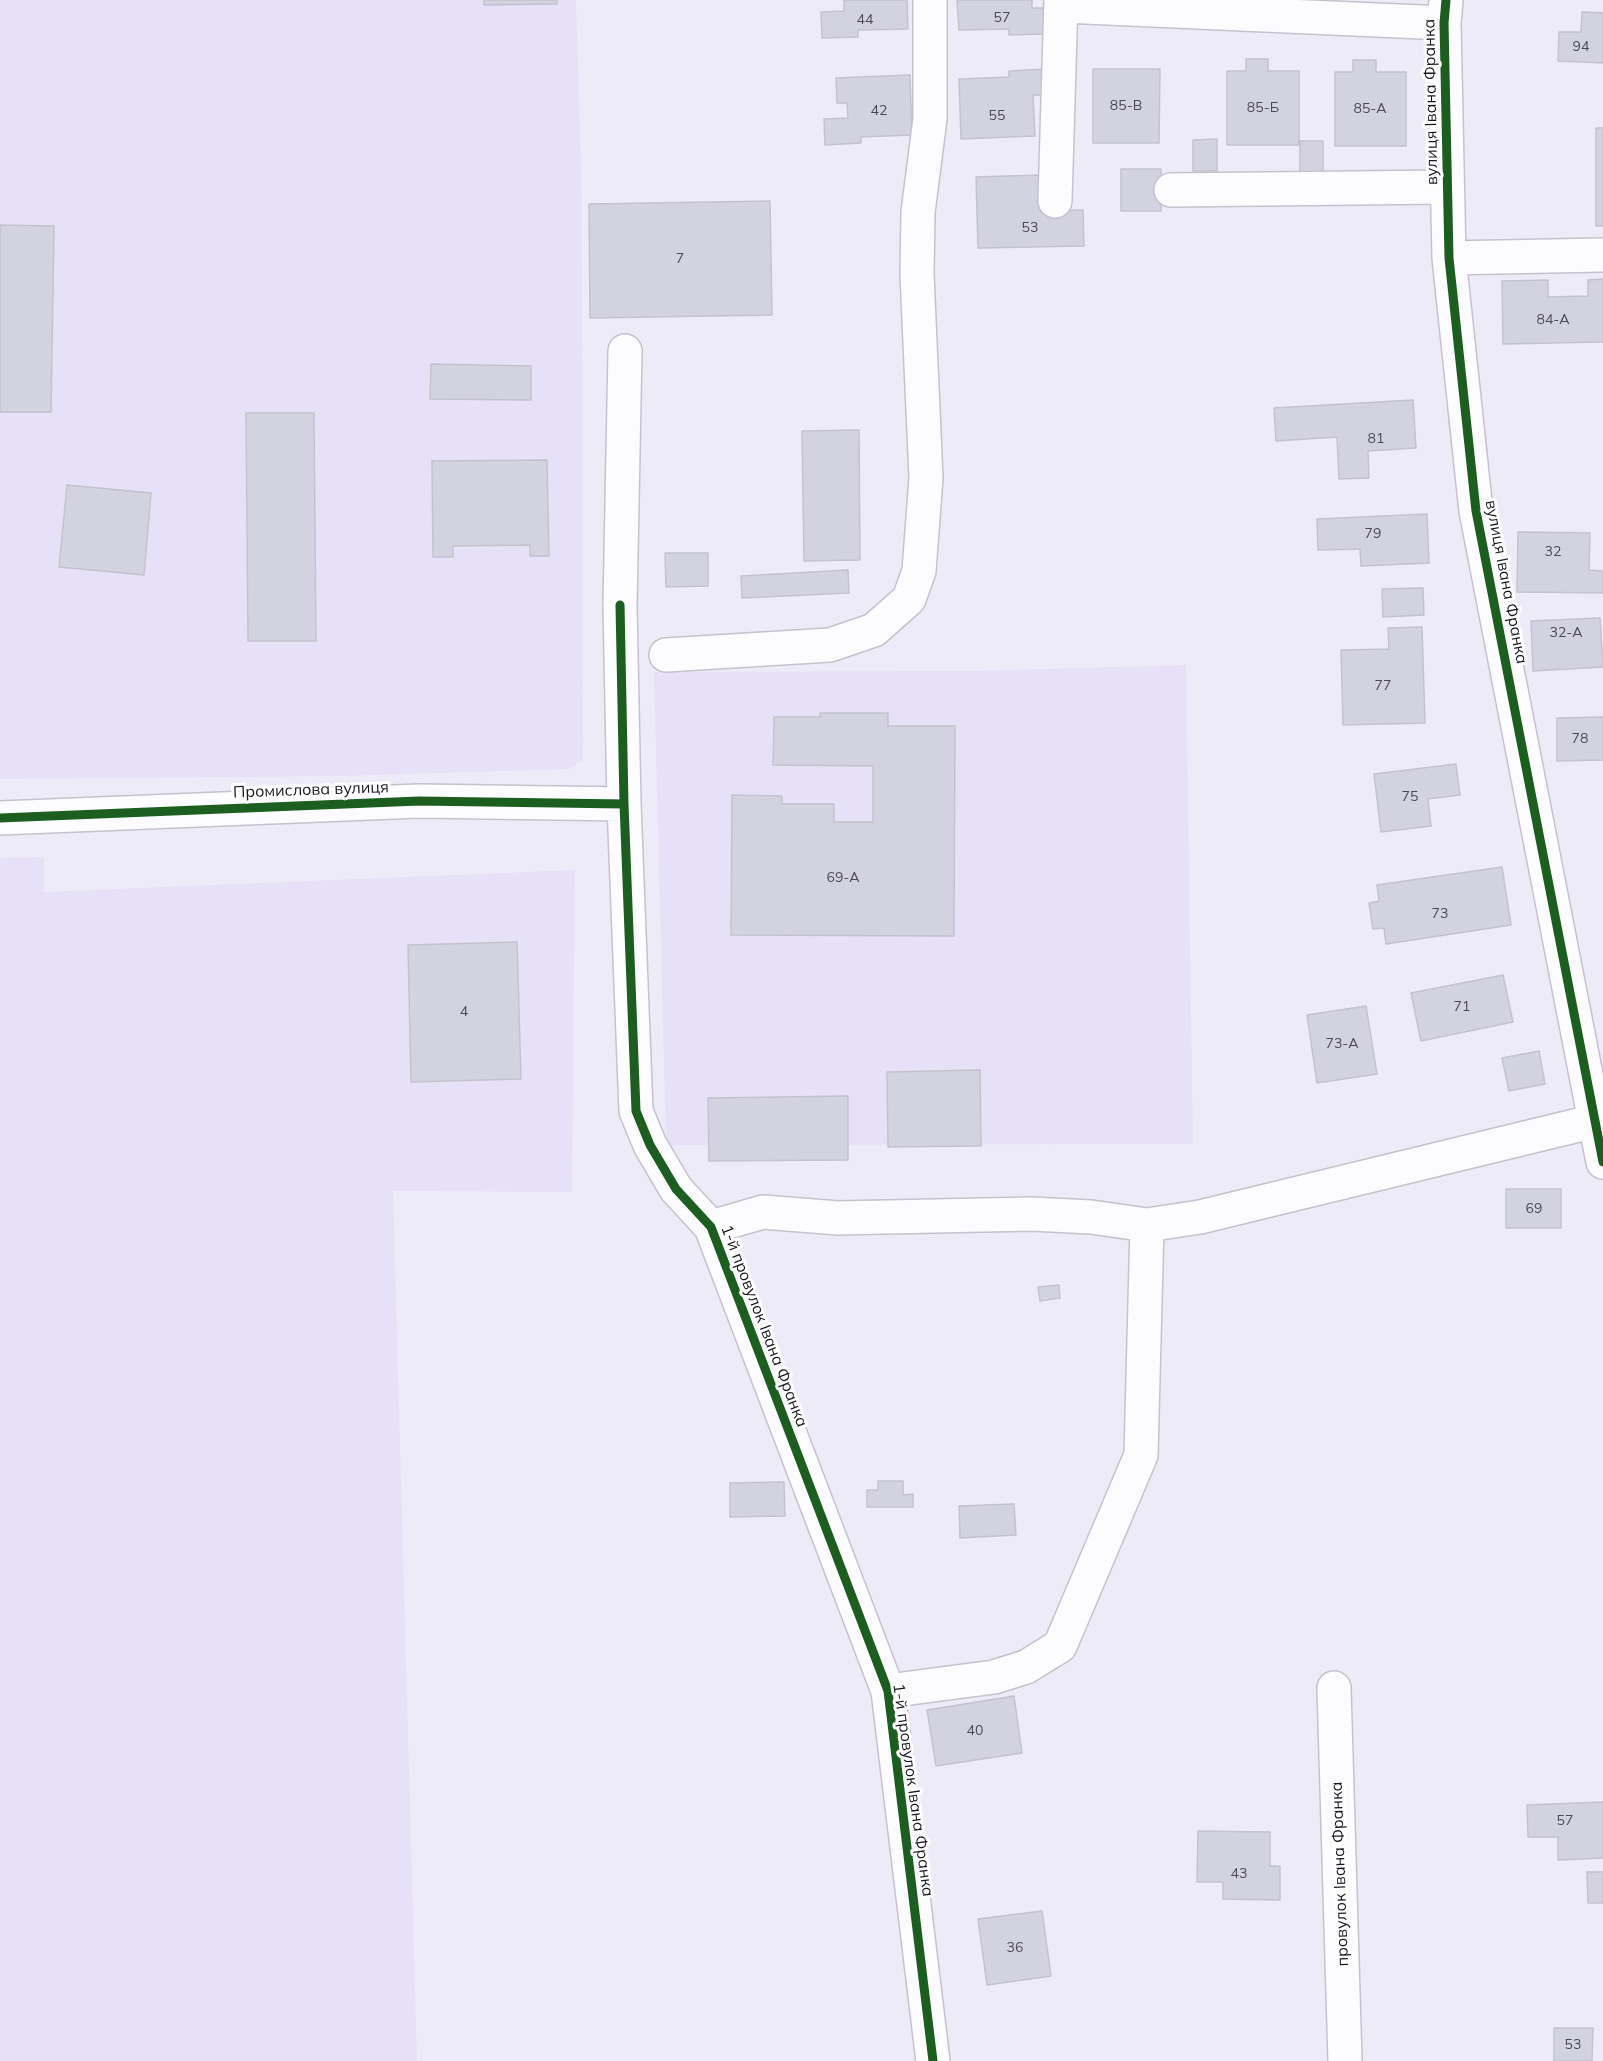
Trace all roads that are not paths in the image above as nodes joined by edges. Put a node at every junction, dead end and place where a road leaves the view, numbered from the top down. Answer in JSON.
{"nodes":[{"id":1,"x":930,"y":0,"type":"edge"},
{"id":2,"x":1062,"y":3,"type":"edge"},
{"id":3,"x":1445,"y":11,"type":"edge"},
{"id":4,"x":1446,"y":187,"type":"junction"},
{"id":5,"x":1172,"y":190,"type":"dead end"},
{"id":6,"x":1055,"y":201,"type":"dead end"},
{"id":7,"x":1603,"y":255,"type":"edge"},
{"id":8,"x":1449,"y":258,"type":"junction"},
{"id":9,"x":625,"y":351,"type":"dead end"},
{"id":10,"x":666,"y":655,"type":"dead end"},
{"id":11,"x":624,"y":804,"type":"junction"},
{"id":12,"x":0,"y":818,"type":"edge"},
{"id":13,"x":1595,"y":1121,"type":"junction"},
{"id":14,"x":1603,"y":1162,"type":"edge"},
{"id":15,"x":1147,"y":1225,"type":"junction"},
{"id":16,"x":711,"y":1227,"type":"junction"},
{"id":17,"x":1334,"y":1688,"type":"dead end"},
{"id":18,"x":888,"y":1692,"type":"junction"},
{"id":19,"x":933,"y":2061,"type":"edge"},
{"id":20,"x":1345,"y":2061,"type":"edge"}],
"edges":[{"from":1,"to":10,"type":"street"},
{"from":2,"to":3,"type":"street"},
{"from":2,"to":6,"type":"street"},
{"from":3,"to":4,"type":"street","name":"вулиця Івана Франка"},
{"from":4,"to":5,"type":"street","name":"вулиця Івана Франка"},
{"from":4,"to":8,"type":"street","name":"вулиця Івана Франка"},
{"from":7,"to":8,"type":"street"},
{"from":8,"to":13,"type":"street","name":"вулиця Івана Франка"},
{"from":9,"to":11,"type":"street","name":"1-й провулок Івана Франка"},
{"from":11,"to":12,"type":"street","name":"Промислова вулиця"},
{"from":11,"to":16,"type":"street","name":"1-й провулок Івана Франка"},
{"from":13,"to":14,"type":"street","name":"вулиця Івана Франка"},
{"from":13,"to":15,"type":"street"},
{"from":15,"to":16,"type":"street"},
{"from":15,"to":18,"type":"street"},
{"from":16,"to":18,"type":"street","name":"1-й провулок Івана Франка"},
{"from":17,"to":20,"type":"street","name":"провулок Івана Франка"},
{"from":18,"to":19,"type":"street","name":"1-й провулок Івана Франка"}]}
